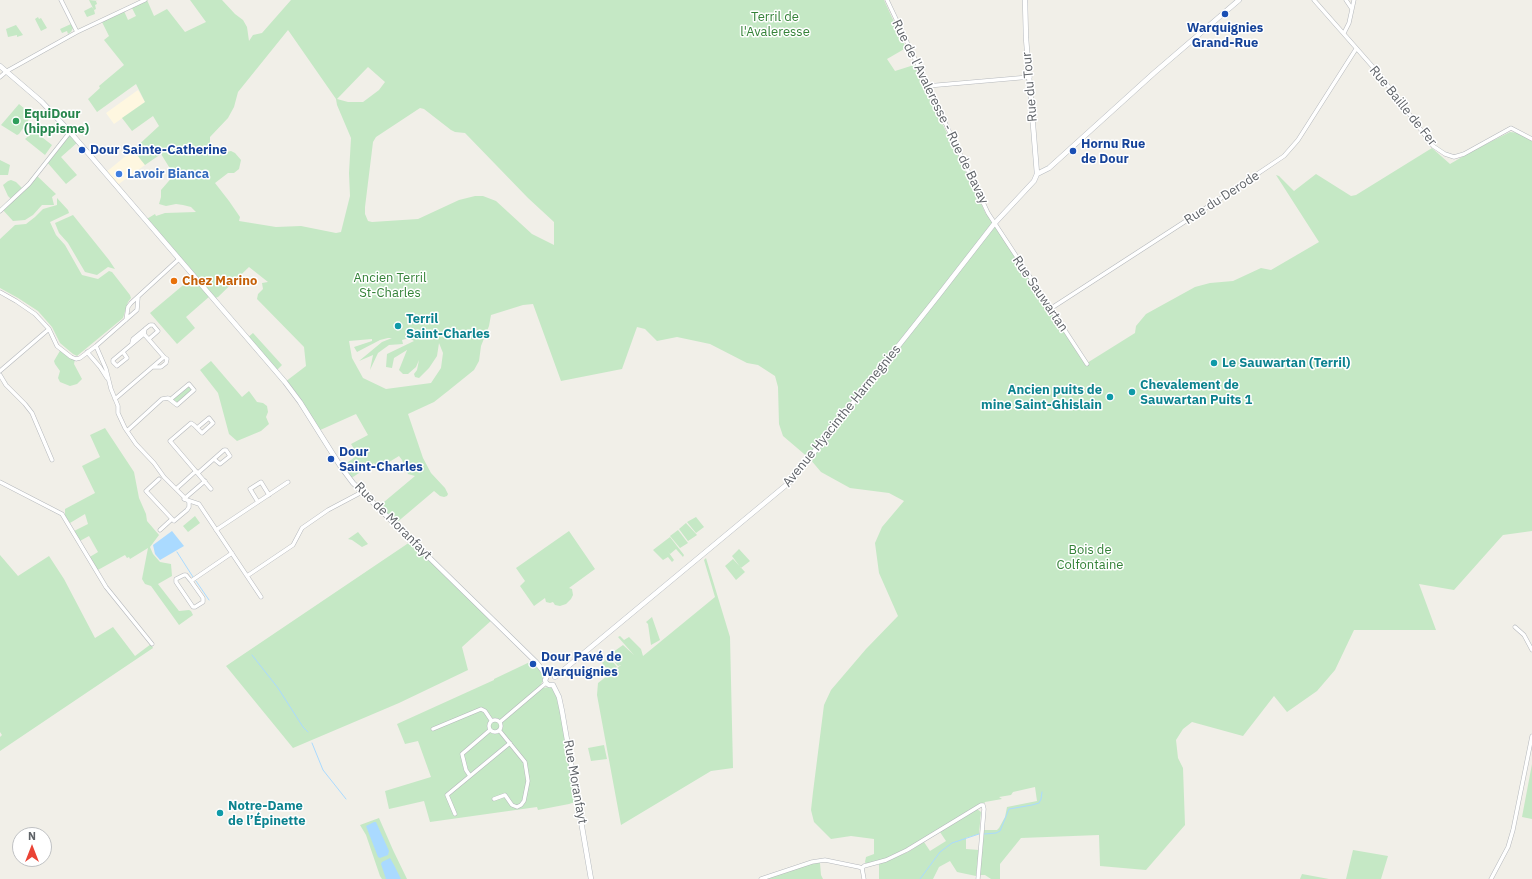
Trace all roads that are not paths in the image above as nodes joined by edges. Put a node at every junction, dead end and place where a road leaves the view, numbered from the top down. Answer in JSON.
{"nodes":[{"id":1,"x":61,"y":0,"type":"edge"},
{"id":2,"x":144,"y":0,"type":"edge"},
{"id":3,"x":886,"y":0,"type":"edge"},
{"id":4,"x":1025,"y":0,"type":"edge"},
{"id":5,"x":1239,"y":0,"type":"edge"},
{"id":6,"x":1314,"y":0,"type":"edge"},
{"id":7,"x":1346,"y":0,"type":"edge"},
{"id":8,"x":1354,"y":0,"type":"edge"},
{"id":9,"x":1352,"y":9,"type":"junction"},
{"id":10,"x":77,"y":32,"type":"junction"},
{"id":11,"x":1344,"y":33,"type":"junction"},
{"id":12,"x":1356,"y":49,"type":"junction"},
{"id":13,"x":0,"y":66,"type":"edge"},
{"id":14,"x":7,"y":71,"type":"junction"},
{"id":15,"x":0,"y":77,"type":"edge"},
{"id":16,"x":1030,"y":77,"type":"junction"},
{"id":17,"x":927,"y":86,"type":"junction"},
{"id":18,"x":70,"y":132,"type":"junction"},
{"id":19,"x":1532,"y":139,"type":"edge"},
{"id":20,"x":1037,"y":174,"type":"junction"},
{"id":21,"x":0,"y":211,"type":"edge"},
{"id":22,"x":994,"y":224,"type":"junction"},
{"id":23,"x":179,"y":259,"type":"junction"},
{"id":24,"x":0,"y":292,"type":"edge"},
{"id":25,"x":138,"y":298,"type":"junction"},
{"id":26,"x":1050,"y":308,"type":"junction"},
{"id":27,"x":126,"y":320,"type":"junction"},
{"id":28,"x":48,"y":329,"type":"junction"},
{"id":29,"x":144,"y":332,"type":"junction"},
{"id":30,"x":149,"y":339,"type":"junction"},
{"id":31,"x":96,"y":346,"type":"junction"},
{"id":32,"x":87,"y":352,"type":"junction"},
{"id":33,"x":123,"y":352,"type":"dead end"},
{"id":34,"x":104,"y":364,"type":"junction"},
{"id":35,"x":1087,"y":364,"type":"dead end"},
{"id":36,"x":100,"y":367,"type":"junction"},
{"id":37,"x":0,"y":372,"type":"edge"},
{"id":38,"x":0,"y":375,"type":"edge"},
{"id":39,"x":109,"y":381,"type":"junction"},
{"id":40,"x":114,"y":398,"type":"junction"},
{"id":41,"x":171,"y":399,"type":"junction"},
{"id":42,"x":197,"y":428,"type":"junction"},
{"id":43,"x":126,"y":430,"type":"junction"},
{"id":44,"x":214,"y":459,"type":"dead end"},
{"id":45,"x":52,"y":460,"type":"dead end"},
{"id":46,"x":197,"y":472,"type":"junction"},
{"id":47,"x":159,"y":479,"type":"dead end"},
{"id":48,"x":205,"y":481,"type":"junction"},
{"id":49,"x":0,"y":482,"type":"edge"},
{"id":50,"x":288,"y":482,"type":"dead end"},
{"id":51,"x":211,"y":488,"type":"dead end"},
{"id":52,"x":176,"y":489,"type":"junction"},
{"id":53,"x":362,"y":492,"type":"junction"},
{"id":54,"x":269,"y":494,"type":"junction"},
{"id":55,"x":184,"y":499,"type":"junction"},
{"id":56,"x":258,"y":502,"type":"junction"},
{"id":57,"x":173,"y":520,"type":"junction"},
{"id":58,"x":160,"y":530,"type":"dead end"},
{"id":59,"x":216,"y":530,"type":"junction"},
{"id":60,"x":232,"y":554,"type":"junction"},
{"id":61,"x":247,"y":576,"type":"junction"},
{"id":62,"x":191,"y":581,"type":"junction"},
{"id":63,"x":261,"y":597,"type":"dead end"},
{"id":64,"x":1515,"y":627,"type":"dead end"},
{"id":65,"x":152,"y":644,"type":"dead end"},
{"id":66,"x":1532,"y":650,"type":"edge"},
{"id":67,"x":547,"y":676,"type":"junction"},
{"id":68,"x":555,"y":677,"type":"junction"},
{"id":69,"x":546,"y":683,"type":"junction"},
{"id":70,"x":553,"y":685,"type":"junction"},
{"id":71,"x":491,"y":720,"type":"junction"},
{"id":72,"x":500,"y":722,"type":"junction"},
{"id":73,"x":433,"y":729,"type":"dead end"},
{"id":74,"x":490,"y":730,"type":"junction"},
{"id":75,"x":499,"y":730,"type":"junction"},
{"id":76,"x":1532,"y":736,"type":"edge"},
{"id":77,"x":510,"y":743,"type":"junction"},
{"id":78,"x":470,"y":776,"type":"junction"},
{"id":79,"x":494,"y":799,"type":"dead end"},
{"id":80,"x":455,"y":814,"type":"dead end"},
{"id":81,"x":862,"y":868,"type":"junction"},
{"id":82,"x":591,"y":879,"type":"edge"},
{"id":83,"x":761,"y":879,"type":"edge"},
{"id":84,"x":864,"y":879,"type":"edge"},
{"id":85,"x":978,"y":879,"type":"edge"},
{"id":86,"x":1492,"y":879,"type":"edge"}],
"edges":[{"from":1,"to":10,"type":"street"},
{"from":2,"to":10,"type":"street"},
{"from":3,"to":17,"type":"street","name":"Rue de l'Avaleresse - Rue de Bavay"},
{"from":4,"to":16,"type":"street","name":"Rue du Tour"},
{"from":5,"to":20,"type":"street"},
{"from":6,"to":11,"type":"street","name":"Rue Baille de Fer"},
{"from":7,"to":9,"type":"street"},
{"from":8,"to":9,"type":"street"},
{"from":9,"to":11,"type":"street"},
{"from":10,"to":14,"type":"street"},
{"from":11,"to":12,"type":"street","name":"Rue Baille de Fer"},
{"from":12,"to":19,"type":"street","name":"Rue Baille de Fer"},
{"from":12,"to":26,"type":"street","name":"Rue du Derode"},
{"from":13,"to":14,"type":"street"},
{"from":14,"to":15,"type":"street"},
{"from":14,"to":18,"type":"street"},
{"from":16,"to":17,"type":"street"},
{"from":16,"to":20,"type":"street","name":"Rue du Tour"},
{"from":17,"to":22,"type":"street","name":"Rue de l'Avaleresse - Rue de Bavay"},
{"from":18,"to":21,"type":"street"},
{"from":18,"to":23,"type":"street"},
{"from":20,"to":22,"type":"street","name":"Avenue Hyacinthe Harmegnies"},
{"from":22,"to":26,"type":"street","name":"Rue Sauwartan"},
{"from":22,"to":68,"type":"street","name":"Avenue Hyacinthe Harmegnies"},
{"from":23,"to":25,"type":"street"},
{"from":23,"to":53,"type":"street","name":"Rue de Moranfayt"},
{"from":24,"to":28,"type":"street"},
{"from":25,"to":27,"type":"street"},
{"from":25,"to":27,"type":"street"},
{"from":26,"to":35,"type":"street","name":"Rue Sauwartan"},
{"from":27,"to":31,"type":"street"},
{"from":28,"to":32,"type":"street"},
{"from":28,"to":37,"type":"street"},
{"from":29,"to":30,"type":"street"},
{"from":29,"to":30,"type":"street"},
{"from":29,"to":33,"type":"street"},
{"from":30,"to":40,"type":"street"},
{"from":31,"to":32,"type":"street"},
{"from":31,"to":34,"type":"street"},
{"from":32,"to":36,"type":"street"},
{"from":34,"to":36,"type":"street"},
{"from":34,"to":39,"type":"street"},
{"from":36,"to":39,"type":"street"},
{"from":38,"to":45,"type":"street"},
{"from":39,"to":40,"type":"street"},
{"from":40,"to":43,"type":"street"},
{"from":41,"to":41,"type":"street"},
{"from":41,"to":43,"type":"street"},
{"from":42,"to":42,"type":"street"},
{"from":42,"to":46,"type":"street"},
{"from":43,"to":52,"type":"street"},
{"from":44,"to":46,"type":"street"},
{"from":46,"to":48,"type":"street"},
{"from":46,"to":52,"type":"street"},
{"from":47,"to":57,"type":"street"},
{"from":48,"to":51,"type":"street"},
{"from":48,"to":55,"type":"street"},
{"from":49,"to":65,"type":"street"},
{"from":50,"to":54,"type":"street"},
{"from":52,"to":55,"type":"street"},
{"from":53,"to":61,"type":"street"},
{"from":53,"to":67,"type":"street","name":"Rue de Moranfayt"},
{"from":54,"to":56,"type":"street"},
{"from":54,"to":56,"type":"street"},
{"from":55,"to":57,"type":"street"},
{"from":55,"to":59,"type":"street"},
{"from":56,"to":59,"type":"street"},
{"from":57,"to":58,"type":"street"},
{"from":59,"to":60,"type":"street"},
{"from":60,"to":61,"type":"street"},
{"from":60,"to":62,"type":"street"},
{"from":61,"to":63,"type":"street"},
{"from":62,"to":62,"type":"street"},
{"from":64,"to":66,"type":"street"},
{"from":67,"to":68,"type":"street"},
{"from":67,"to":69,"type":"street"},
{"from":68,"to":70,"type":"street"},
{"from":69,"to":70,"type":"street"},
{"from":69,"to":72,"type":"street"},
{"from":70,"to":82,"type":"street","name":"Rue Moranfayt"},
{"from":71,"to":72,"type":"street"},
{"from":71,"to":73,"type":"street"},
{"from":71,"to":74,"type":"street"},
{"from":72,"to":75,"type":"street"},
{"from":74,"to":75,"type":"street"},
{"from":74,"to":78,"type":"street"},
{"from":75,"to":77,"type":"street"},
{"from":76,"to":86,"type":"street"},
{"from":77,"to":78,"type":"street"},
{"from":77,"to":79,"type":"street"},
{"from":78,"to":80,"type":"street"},
{"from":81,"to":83,"type":"street"},
{"from":81,"to":84,"type":"street"},
{"from":81,"to":85,"type":"street"}]}
